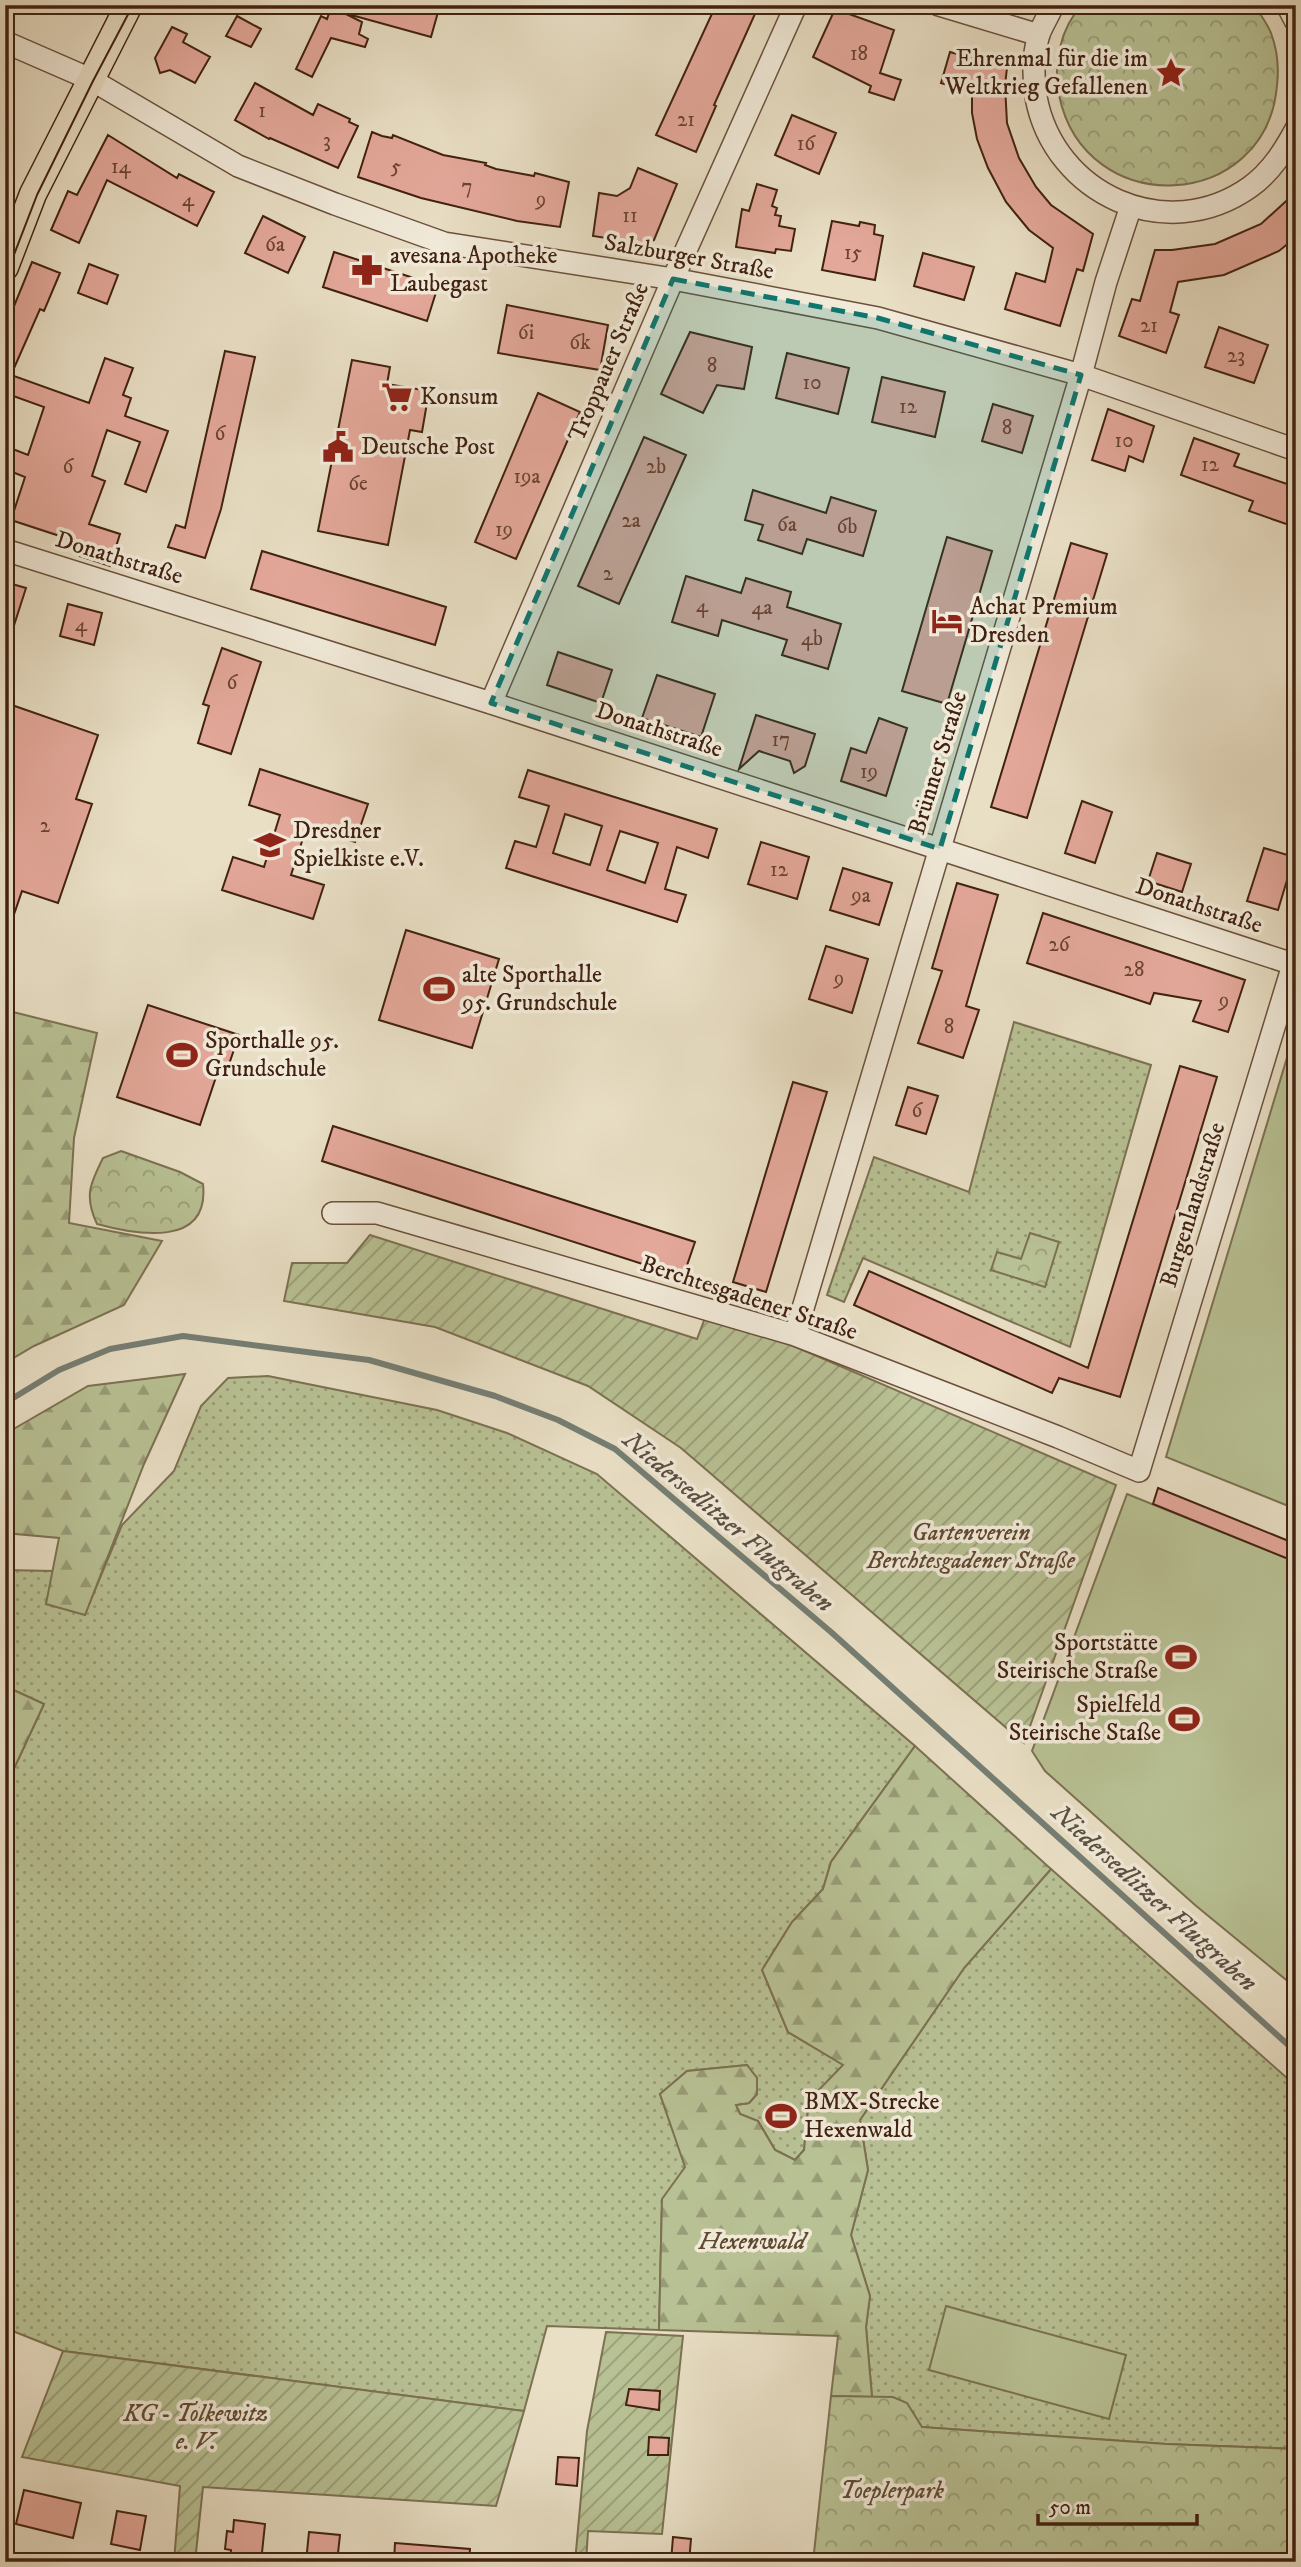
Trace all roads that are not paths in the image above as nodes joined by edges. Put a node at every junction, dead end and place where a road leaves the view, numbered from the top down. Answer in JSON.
{"nodes":[{"id":1,"x":129,"y":5,"type":"edge"},
{"id":2,"x":796,"y":5,"type":"edge"},
{"id":3,"x":939,"y":5,"type":"edge"},
{"id":4,"x":1053,"y":5,"type":"edge"},
{"id":5,"x":1287,"y":5,"type":"edge"},
{"id":6,"x":1296,"y":22,"type":"edge"},
{"id":7,"x":1039,"y":35,"type":"junction"},
{"id":8,"x":5,"y":42,"type":"edge"},
{"id":9,"x":90,"y":79,"type":"junction"},
{"id":10,"x":1296,"y":129,"type":"edge"},
{"id":11,"x":1131,"y":206,"type":"junction"},
{"id":12,"x":5,"y":267,"type":"edge"},
{"id":13,"x":673,"y":279,"type":"junction"},
{"id":14,"x":1081,"y":375,"type":"junction"},
{"id":15,"x":1296,"y":450,"type":"edge"},
{"id":16,"x":5,"y":550,"type":"edge"},
{"id":17,"x":491,"y":703,"type":"junction"},
{"id":18,"x":940,"y":849,"type":"junction"},
{"id":19,"x":1295,"y":961,"type":"edge"},
{"id":20,"x":333,"y":1213,"type":"dead end"},
{"id":21,"x":795,"y":1335,"type":"junction"},
{"id":22,"x":1139,"y":1471,"type":"joint"}],
"edges":[{"from":1,"to":9,"type":"main road"},
{"from":2,"to":13,"type":"street","name":"Troppauer Straße"},
{"from":3,"to":7,"type":"street"},
{"from":4,"to":7,"type":"street"},
{"from":5,"to":6,"type":"street"},
{"from":7,"to":11,"type":"street"},
{"from":8,"to":9,"type":"street","name":"Salzburger Straße"},
{"from":9,"to":12,"type":"main road"},
{"from":9,"to":13,"type":"street","name":"Salzburger Straße"},
{"from":10,"to":11,"type":"street"},
{"from":11,"to":14,"type":"street","name":"Brünner Straße"},
{"from":13,"to":14,"type":"street","name":"Salzburger Straße"},
{"from":13,"to":17,"type":"street","name":"Troppauer Straße"},
{"from":14,"to":15,"type":"street","name":"Salzburger Straße"},
{"from":14,"to":18,"type":"street","name":"Brünner Straße"},
{"from":16,"to":17,"type":"street","name":"Donathstraße"},
{"from":17,"to":18,"type":"street","name":"Donathstraße"},
{"from":18,"to":19,"type":"street","name":"Donathstraße"},
{"from":18,"to":21,"type":"street","name":"Brünner Straße"},
{"from":19,"to":22,"type":"street","name":"Burgenlandstraße"},
{"from":20,"to":21,"type":"street","name":"Berchtesgadener Straße"},
{"from":21,"to":22,"type":"street","name":"Berchtesgadener Straße"}]}
